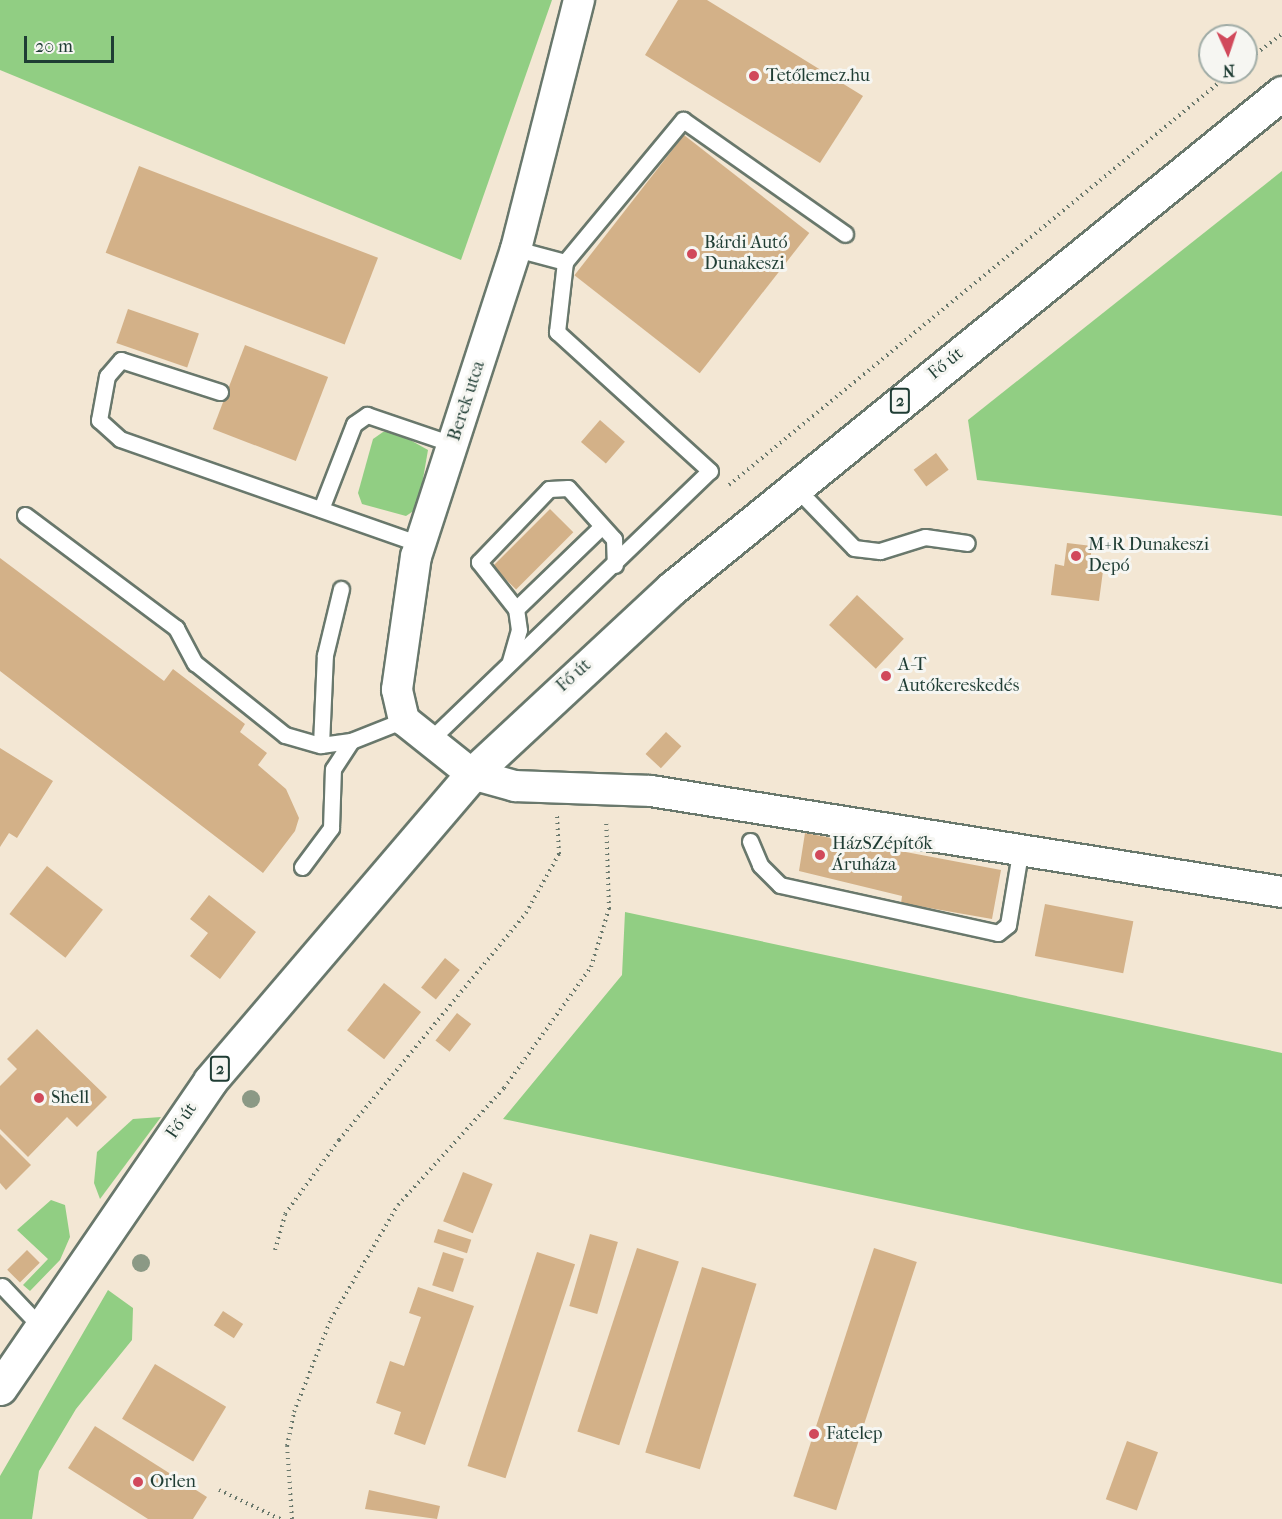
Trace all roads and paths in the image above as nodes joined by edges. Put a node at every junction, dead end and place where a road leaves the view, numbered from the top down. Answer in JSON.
{"nodes":[{"id":1,"x":579,"y":0,"type":"edge"},
{"id":2,"x":1282,"y":34,"type":"edge"},
{"id":3,"x":1258,"y":52,"type":"edge"},
{"id":4,"x":1217,"y":84,"type":"edge"},
{"id":5,"x":1282,"y":93,"type":"edge"},
{"id":6,"x":845,"y":234,"type":"dead end"},
{"id":7,"x":516,"y":249,"type":"junction"},
{"id":8,"x":565,"y":262,"type":"junction"},
{"id":9,"x":220,"y":392,"type":"dead end"},
{"id":10,"x":452,"y":444,"type":"junction"},
{"id":11,"x":794,"y":486,"type":"junction"},
{"id":12,"x":721,"y":492,"type":"dead end"},
{"id":13,"x":321,"y":509,"type":"junction"},
{"id":14,"x":25,"y":515,"type":"dead end"},
{"id":15,"x":602,"y":527,"type":"junction"},
{"id":16,"x":967,"y":543,"type":"dead end"},
{"id":17,"x":420,"y":544,"type":"junction"},
{"id":18,"x":615,"y":566,"type":"junction"},
{"id":19,"x":341,"y":589,"type":"dead end"},
{"id":20,"x":516,"y":609,"type":"junction"},
{"id":21,"x":510,"y":661,"type":"junction"},
{"id":22,"x":404,"y":720,"type":"junction"},
{"id":23,"x":430,"y":740,"type":"junction"},
{"id":24,"x":351,"y":741,"type":"junction"},
{"id":25,"x":321,"y":745,"type":"junction"},
{"id":26,"x":472,"y":774,"type":"junction"},
{"id":27,"x":555,"y":788,"type":"junction"},
{"id":28,"x":604,"y":788,"type":"junction"},
{"id":29,"x":750,"y":841,"type":"dead end"},
{"id":30,"x":1021,"y":847,"type":"junction"},
{"id":31,"x":302,"y":867,"type":"dead end"},
{"id":32,"x":1282,"y":892,"type":"edge"},
{"id":33,"x":275,"y":1250,"type":"dead end"},
{"id":34,"x":2,"y":1286,"type":"dead end"},
{"id":35,"x":40,"y":1326,"type":"junction"},
{"id":36,"x":0,"y":1388,"type":"edge"},
{"id":37,"x":219,"y":1490,"type":"dead end"},
{"id":38,"x":280,"y":1519,"type":"edge"},
{"id":39,"x":292,"y":1519,"type":"edge"}],
"edges":[{"from":1,"to":7,"type":"street","name":"Berek utca"},
{"from":2,"to":3,"type":"path"},
{"from":4,"to":12,"type":"path"},
{"from":5,"to":11,"type":"main road","name":"Fő út","number":"2"},
{"from":6,"to":8,"type":"lane"},
{"from":7,"to":8,"type":"lane"},
{"from":7,"to":10,"type":"street","name":"Berek utca"},
{"from":8,"to":18,"type":"lane"},
{"from":9,"to":13,"type":"lane"},
{"from":10,"to":13,"type":"lane"},
{"from":10,"to":17,"type":"street","name":"Berek utca"},
{"from":11,"to":16,"type":"lane"},
{"from":11,"to":26,"type":"main road","name":"Fő út","number":"2"},
{"from":13,"to":17,"type":"lane"},
{"from":14,"to":25,"type":"lane"},
{"from":15,"to":18,"type":"lane"},
{"from":15,"to":20,"type":"lane"},
{"from":15,"to":20,"type":"lane"},
{"from":17,"to":22,"type":"street","name":"Berek utca"},
{"from":18,"to":21,"type":"lane"},
{"from":19,"to":25,"type":"lane"},
{"from":20,"to":21,"type":"lane"},
{"from":21,"to":23,"type":"lane"},
{"from":22,"to":23,"type":"street"},
{"from":22,"to":24,"type":"lane"},
{"from":23,"to":26,"type":"street"},
{"from":24,"to":25,"type":"lane"},
{"from":24,"to":31,"type":"lane"},
{"from":26,"to":27,"type":"street"},
{"from":26,"to":35,"type":"main road","name":"Fő út","number":"2"},
{"from":27,"to":28,"type":"street"},
{"from":27,"to":33,"type":"path"},
{"from":28,"to":30,"type":"street"},
{"from":28,"to":39,"type":"path"},
{"from":29,"to":30,"type":"lane"},
{"from":30,"to":32,"type":"street"},
{"from":34,"to":35,"type":"lane"},
{"from":35,"to":36,"type":"main road","name":"Fő út","number":"2"},
{"from":37,"to":38,"type":"path"}]}
